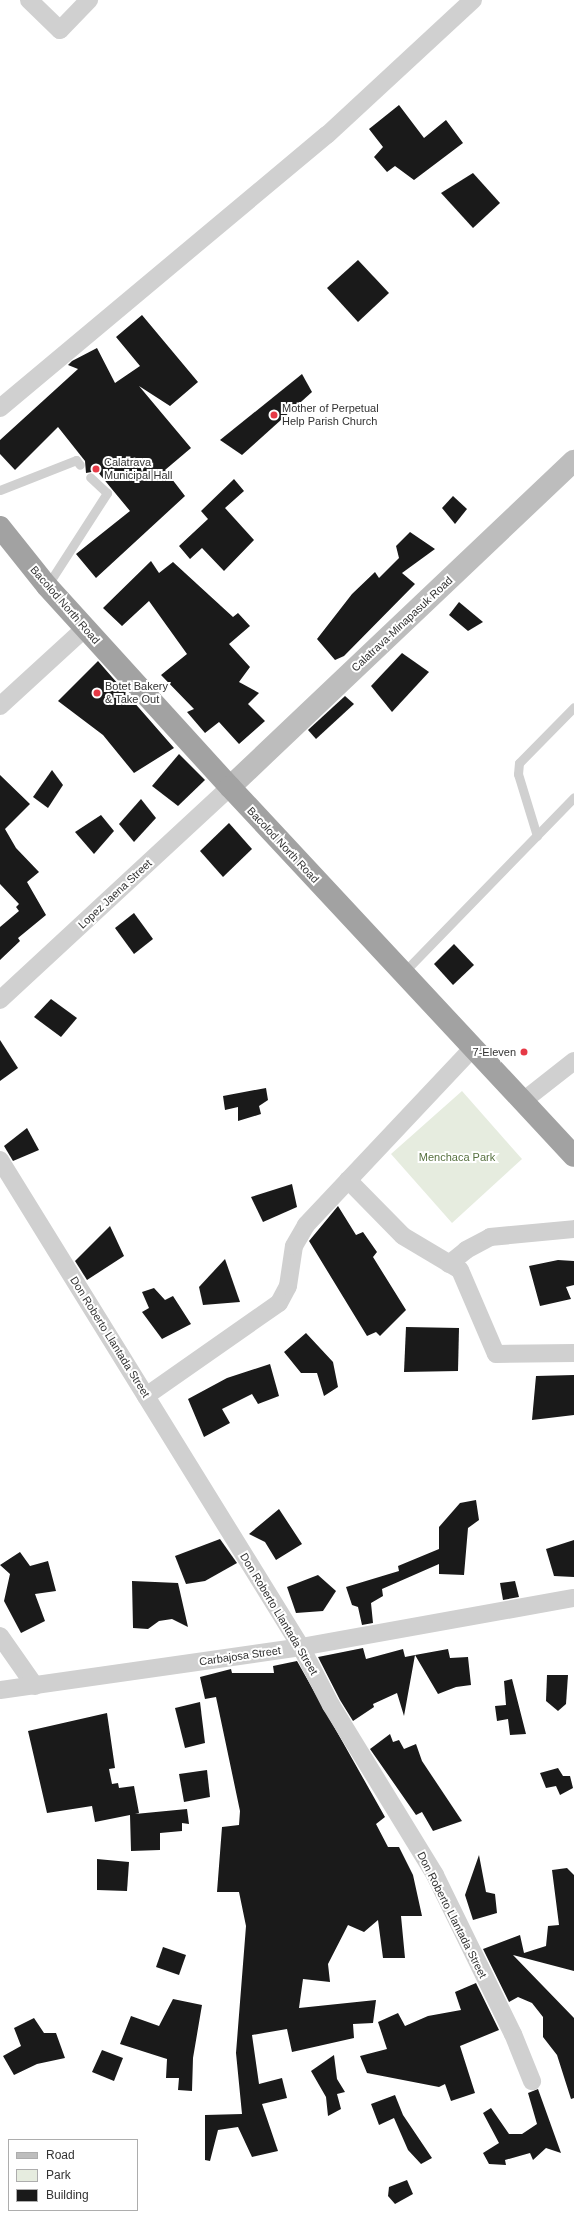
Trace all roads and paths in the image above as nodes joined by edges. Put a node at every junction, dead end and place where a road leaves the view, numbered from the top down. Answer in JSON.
{"nodes":[{"id":1,"x":29,"y":0,"type":"edge"},
{"id":2,"x":89,"y":0,"type":"edge"},
{"id":3,"x":473,"y":0,"type":"edge"},
{"id":4,"x":0,"y":408,"type":"edge"},
{"id":5,"x":574,"y":461,"type":"edge"},
{"id":6,"x":80,"y":465,"type":"dead end"},
{"id":7,"x":90,"y":477,"type":"dead end"},
{"id":8,"x":0,"y":490,"type":"edge"},
{"id":9,"x":0,"y":527,"type":"edge"},
{"id":10,"x":47,"y":586,"type":"junction"},
{"id":11,"x":85,"y":628,"type":"junction"},
{"id":12,"x":0,"y":706,"type":"edge"},
{"id":13,"x":574,"y":706,"type":"edge"},
{"id":14,"x":230,"y":787,"type":"junction"},
{"id":15,"x":574,"y":797,"type":"edge"},
{"id":16,"x":537,"y":836,"type":"junction"},
{"id":17,"x":404,"y":973,"type":"junction"},
{"id":18,"x":0,"y":1000,"type":"edge"},
{"id":19,"x":473,"y":1048,"type":"junction"},
{"id":20,"x":574,"y":1061,"type":"edge"},
{"id":21,"x":523,"y":1101,"type":"junction"},
{"id":22,"x":574,"y":1156,"type":"edge"},
{"id":23,"x":0,"y":1160,"type":"edge"},
{"id":24,"x":348,"y":1180,"type":"junction"},
{"id":25,"x":574,"y":1229,"type":"edge"},
{"id":26,"x":449,"y":1264,"type":"junction"},
{"id":27,"x":574,"y":1353,"type":"edge"},
{"id":28,"x":146,"y":1396,"type":"junction"},
{"id":29,"x":574,"y":1598,"type":"edge"},
{"id":30,"x":0,"y":1636,"type":"edge"},
{"id":31,"x":300,"y":1647,"type":"junction"},
{"id":32,"x":35,"y":1686,"type":"junction"},
{"id":33,"x":0,"y":1690,"type":"edge"},
{"id":34,"x":532,"y":2081,"type":"dead end"}],
"edges":[{"from":1,"to":2,"type":"street"},
{"from":3,"to":4,"type":"street"},
{"from":5,"to":14,"type":"main road","name":"Calatrava-Minapasuk Road"},
{"from":6,"to":8,"type":"lane"},
{"from":7,"to":10,"type":"lane"},
{"from":9,"to":10,"type":"highway","name":"Bacolod North Road"},
{"from":10,"to":11,"type":"highway","name":"Bacolod North Road"},
{"from":11,"to":12,"type":"street"},
{"from":11,"to":14,"type":"highway","name":"Bacolod North Road"},
{"from":13,"to":16,"type":"lane"},
{"from":14,"to":17,"type":"highway","name":"Bacolod North Road"},
{"from":14,"to":18,"type":"street","name":"Lopez Jaena Street"},
{"from":15,"to":16,"type":"lane"},
{"from":16,"to":17,"type":"lane"},
{"from":17,"to":19,"type":"highway","name":"Bacolod North Road"},
{"from":19,"to":21,"type":"highway","name":"Bacolod North Road"},
{"from":19,"to":24,"type":"street"},
{"from":20,"to":21,"type":"street"},
{"from":21,"to":22,"type":"highway","name":"Bacolod North Road"},
{"from":23,"to":28,"type":"street","name":"Don Roberto Llantada Street"},
{"from":24,"to":26,"type":"street"},
{"from":24,"to":28,"type":"street"},
{"from":25,"to":26,"type":"street"},
{"from":26,"to":27,"type":"street"},
{"from":28,"to":31,"type":"street","name":"Don Roberto Llantada Street"},
{"from":29,"to":31,"type":"street","name":"Carbajosa Street"},
{"from":30,"to":32,"type":"street"},
{"from":31,"to":32,"type":"street","name":"Carbajosa Street"},
{"from":31,"to":34,"type":"street","name":"Don Roberto Llantada Street"},
{"from":32,"to":33,"type":"street","name":"Carbajosa Street"}]}
